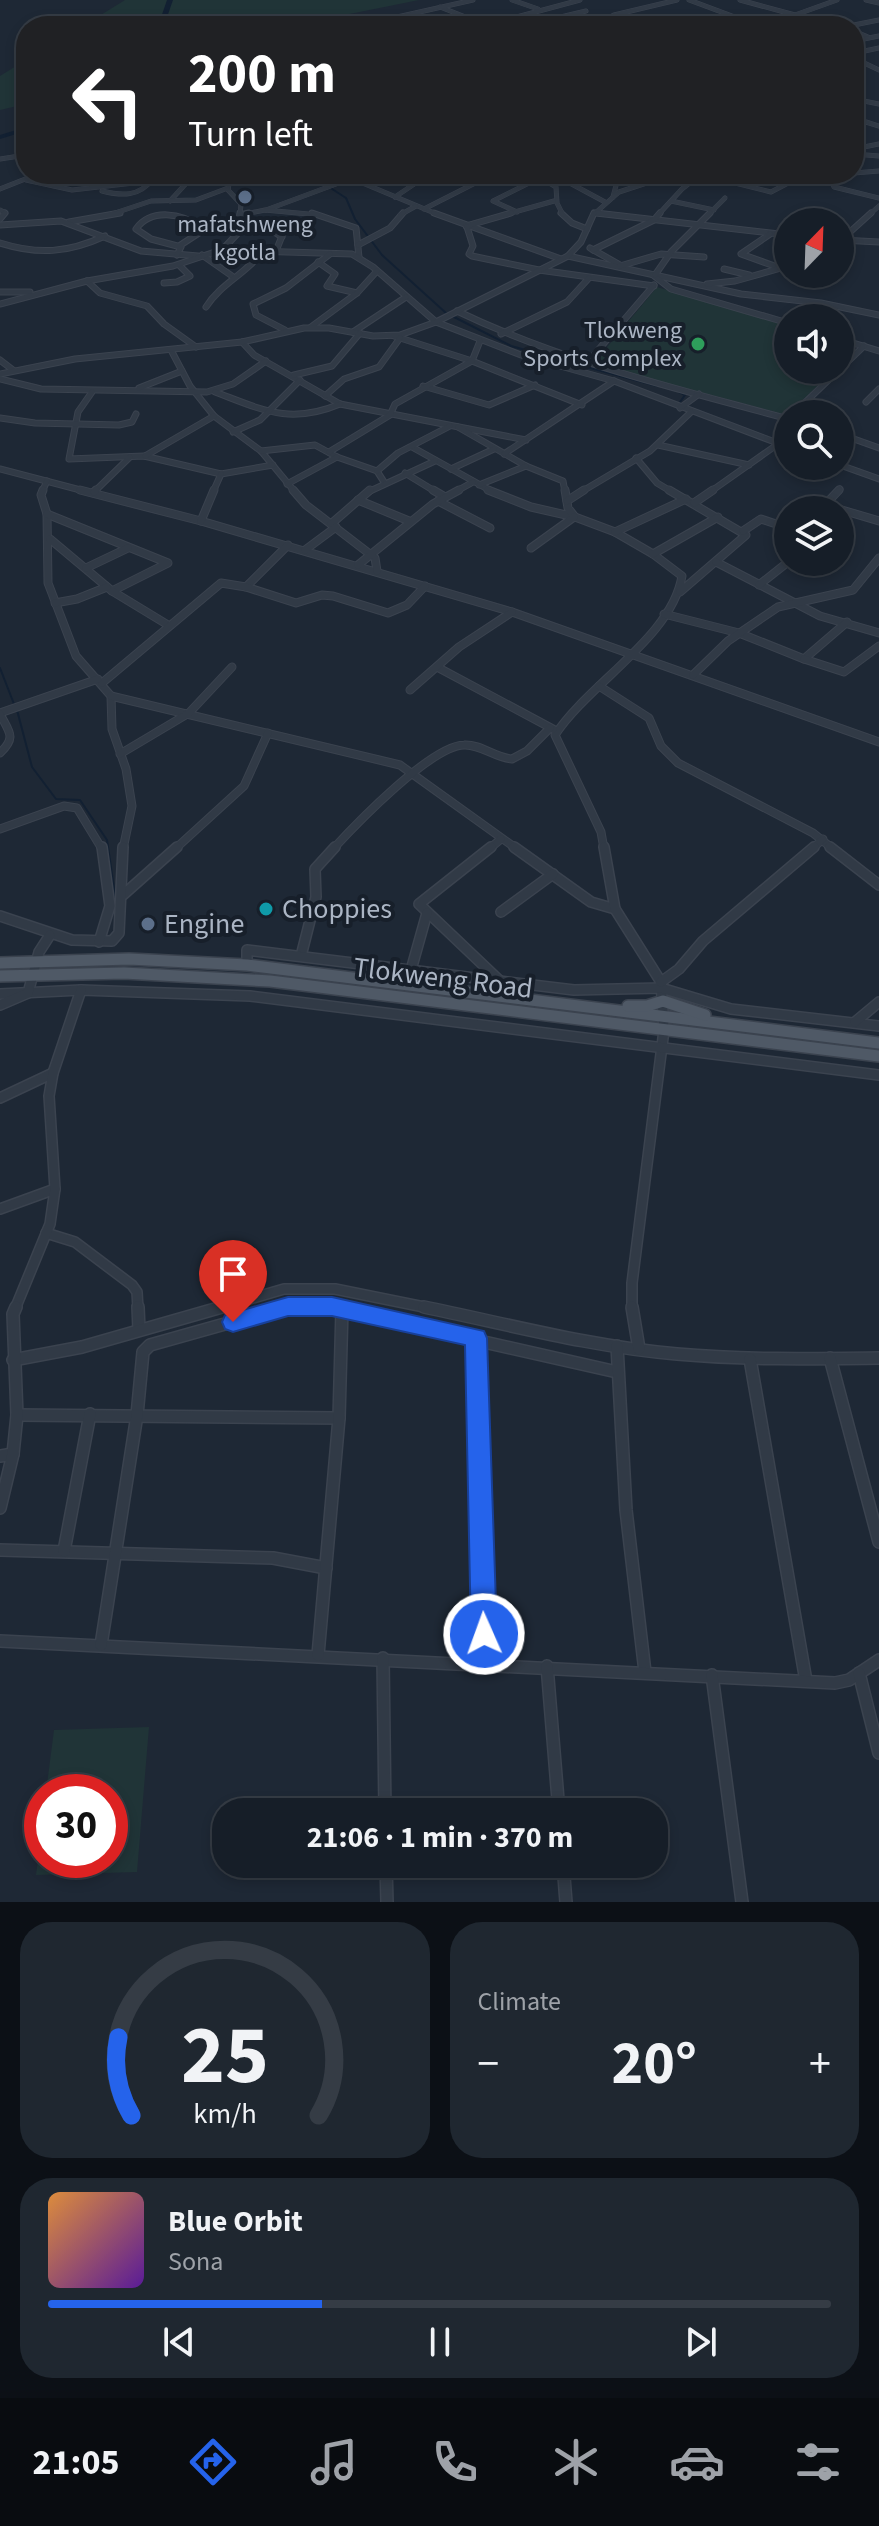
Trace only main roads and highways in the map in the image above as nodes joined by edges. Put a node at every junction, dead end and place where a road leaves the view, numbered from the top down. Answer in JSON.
{"nodes":[{"id":1,"x":0,"y":963,"type":"edge"},
{"id":2,"x":0,"y":976,"type":"edge"},
{"id":3,"x":598,"y":1008,"type":"junction"},
{"id":4,"x":738,"y":1024,"type":"junction"},
{"id":5,"x":879,"y":1043,"type":"edge"},
{"id":6,"x":879,"y":1056,"type":"edge"}],
"edges":[{"from":1,"to":3,"type":"main road","name":"Tlokweng Road"},
{"from":2,"to":6,"type":"main road","name":"Tlokweng Road"},
{"from":3,"to":4,"type":"main road","name":"Tlokweng Road"},
{"from":3,"to":4,"type":"main road"},
{"from":4,"to":5,"type":"main road","name":"Tlokweng Road"}]}
